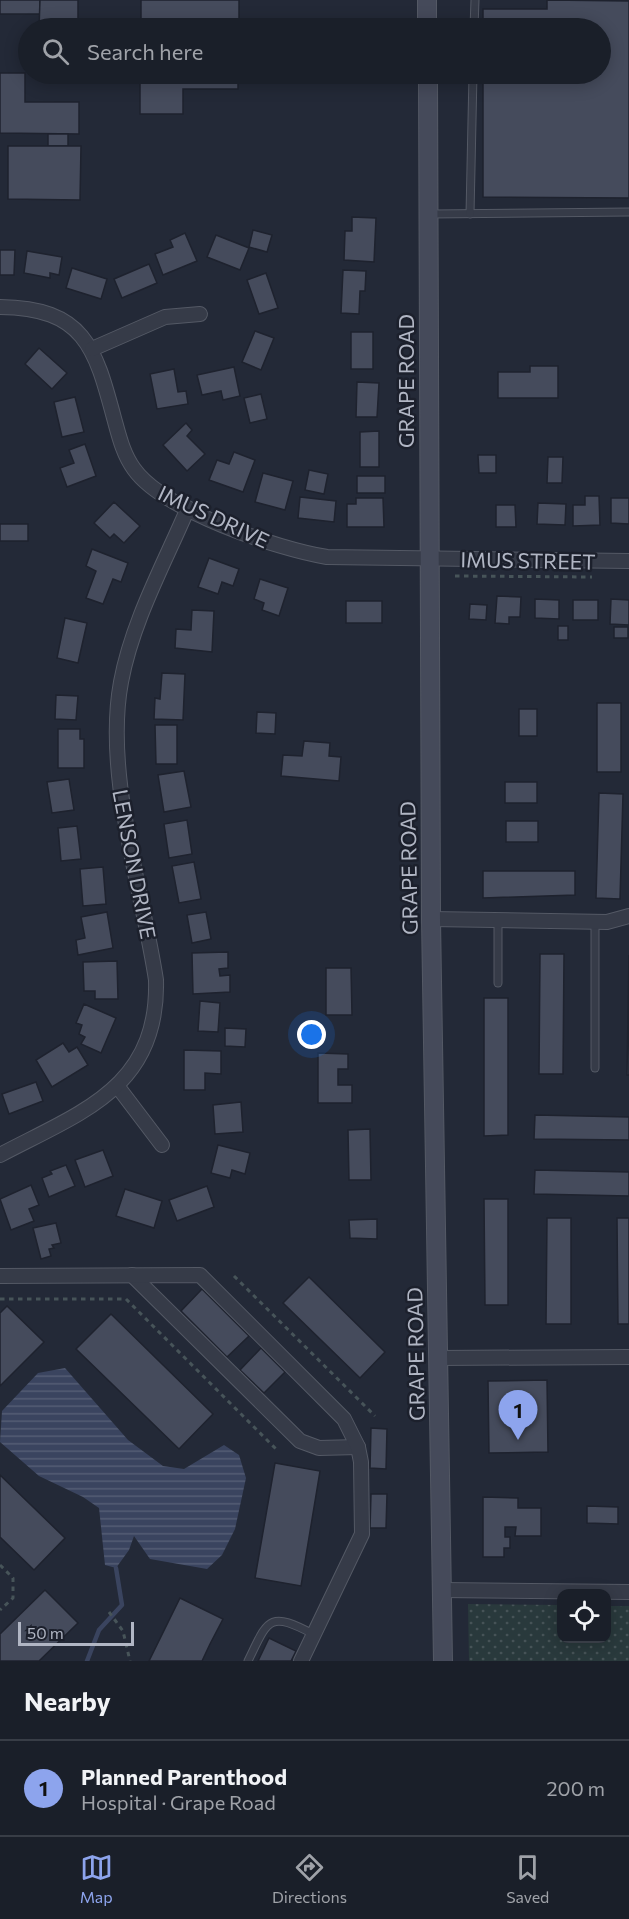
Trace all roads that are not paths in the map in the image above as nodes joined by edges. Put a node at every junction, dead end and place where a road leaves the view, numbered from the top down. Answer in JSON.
{"nodes":[{"id":1,"x":427,"y":0,"type":"edge"},
{"id":2,"x":475,"y":0,"type":"edge"},
{"id":3,"x":428,"y":18,"type":"edge"},
{"id":4,"x":474,"y":18,"type":"edge"},
{"id":5,"x":428,"y":84,"type":"edge"},
{"id":6,"x":472,"y":84,"type":"edge"},
{"id":7,"x":629,"y":212,"type":"edge"},
{"id":8,"x":428,"y":214,"type":"junction"},
{"id":9,"x":470,"y":214,"type":"junction"},
{"id":10,"x":0,"y":307,"type":"edge"},
{"id":11,"x":200,"y":314,"type":"dead end"},
{"id":12,"x":92,"y":349,"type":"junction"},
{"id":13,"x":188,"y":508,"type":"junction"},
{"id":14,"x":427,"y":559,"type":"junction"},
{"id":15,"x":629,"y":561,"type":"edge"},
{"id":16,"x":629,"y":916,"type":"edge"},
{"id":17,"x":431,"y":919,"type":"junction"},
{"id":18,"x":498,"y":922,"type":"junction"},
{"id":19,"x":595,"y":922,"type":"junction"},
{"id":20,"x":498,"y":984,"type":"dead end"},
{"id":21,"x":595,"y":1068,"type":"dead end"},
{"id":22,"x":118,"y":1087,"type":"junction"},
{"id":23,"x":162,"y":1145,"type":"dead end"},
{"id":24,"x":0,"y":1155,"type":"edge"},
{"id":25,"x":132,"y":1275,"type":"junction"},
{"id":26,"x":0,"y":1276,"type":"edge"},
{"id":27,"x":629,"y":1357,"type":"edge"},
{"id":28,"x":437,"y":1358,"type":"junction"},
{"id":29,"x":358,"y":1447,"type":"junction"},
{"id":30,"x":442,"y":1590,"type":"junction"},
{"id":31,"x":629,"y":1592,"type":"edge"},
{"id":32,"x":313,"y":1634,"type":"junction"},
{"id":33,"x":248,"y":1661,"type":"edge"},
{"id":34,"x":301,"y":1661,"type":"edge"},
{"id":35,"x":443,"y":1661,"type":"edge"}],
"edges":[{"from":1,"to":3,"type":"main road"},
{"from":2,"to":4,"type":"lane"},
{"from":5,"to":8,"type":"main road","name":"GRAPE ROAD"},
{"from":6,"to":9,"type":"lane"},
{"from":7,"to":9,"type":"lane"},
{"from":8,"to":9,"type":"lane"},
{"from":8,"to":14,"type":"main road","name":"GRAPE ROAD"},
{"from":10,"to":12,"type":"street","name":"IMUS DRIVE"},
{"from":11,"to":12,"type":"street"},
{"from":12,"to":13,"type":"street","name":"IMUS DRIVE"},
{"from":13,"to":14,"type":"street","name":"IMUS DRIVE"},
{"from":13,"to":22,"type":"street","name":"LENSON DRIVE"},
{"from":14,"to":15,"type":"street","name":"IMUS STREET"},
{"from":14,"to":17,"type":"main road","name":"GRAPE ROAD"},
{"from":16,"to":19,"type":"street"},
{"from":17,"to":18,"type":"street"},
{"from":17,"to":28,"type":"main road","name":"GRAPE ROAD"},
{"from":18,"to":19,"type":"street"},
{"from":18,"to":20,"type":"lane"},
{"from":19,"to":21,"type":"lane"},
{"from":22,"to":23,"type":"street"},
{"from":22,"to":24,"type":"street","name":"LENSON DRIVE"},
{"from":25,"to":26,"type":"street"},
{"from":25,"to":29,"type":"street"},
{"from":25,"to":29,"type":"street"},
{"from":27,"to":28,"type":"street"},
{"from":28,"to":30,"type":"main road","name":"GRAPE ROAD"},
{"from":29,"to":32,"type":"street"},
{"from":30,"to":31,"type":"street"},
{"from":30,"to":35,"type":"main road","name":"GRAPE ROAD"},
{"from":32,"to":33,"type":"lane"},
{"from":32,"to":34,"type":"street"}]}
